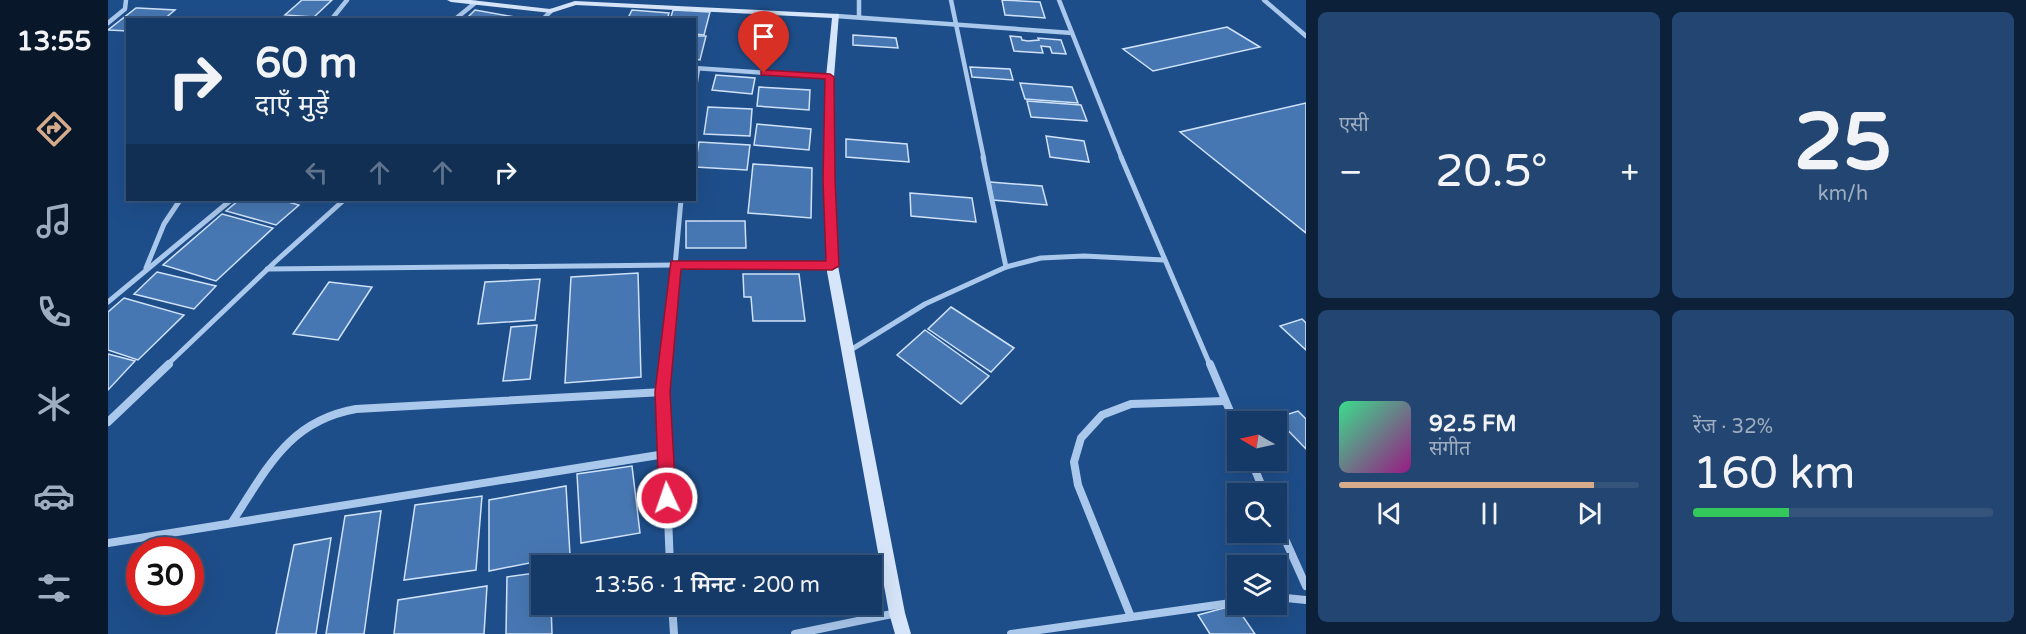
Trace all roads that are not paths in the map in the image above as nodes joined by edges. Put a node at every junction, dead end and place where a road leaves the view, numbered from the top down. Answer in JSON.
{"nodes":[{"id":1,"x":126,"y":0,"type":"edge"},
{"id":2,"x":347,"y":0,"type":"edge"},
{"id":3,"x":451,"y":0,"type":"edge"},
{"id":4,"x":859,"y":0,"type":"edge"},
{"id":5,"x":951,"y":0,"type":"edge"},
{"id":6,"x":1059,"y":0,"type":"edge"},
{"id":7,"x":1264,"y":0,"type":"edge"},
{"id":8,"x":463,"y":1,"type":"edge"},
{"id":9,"x":475,"y":3,"type":"junction"},
{"id":10,"x":551,"y":11,"type":"junction"},
{"id":11,"x":836,"y":16,"type":"junction"},
{"id":12,"x":859,"y":17,"type":"junction"},
{"id":13,"x":333,"y":18,"type":"edge"},
{"id":14,"x":456,"y":18,"type":"edge"},
{"id":15,"x":544,"y":18,"type":"edge"},
{"id":16,"x":108,"y":23,"type":"edge"},
{"id":17,"x":954,"y":24,"type":"junction"},
{"id":18,"x":1072,"y":33,"type":"junction"},
{"id":19,"x":1306,"y":36,"type":"edge"},
{"id":20,"x":696,"y":68,"type":"edge"},
{"id":21,"x":830,"y":77,"type":"junction"},
{"id":22,"x":179,"y":201,"type":"edge"},
{"id":23,"x":230,"y":201,"type":"edge"},
{"id":24,"x":343,"y":201,"type":"edge"},
{"id":25,"x":681,"y":201,"type":"edge"},
{"id":26,"x":1164,"y":260,"type":"junction"},
{"id":27,"x":675,"y":265,"type":"junction"},
{"id":28,"x":832,"y":266,"type":"junction"},
{"id":29,"x":1006,"y":267,"type":"junction"},
{"id":30,"x":146,"y":268,"type":"junction"},
{"id":31,"x":267,"y":269,"type":"junction"},
{"id":32,"x":108,"y":302,"type":"edge"},
{"id":33,"x":849,"y":352,"type":"junction"},
{"id":34,"x":663,"y":392,"type":"junction"},
{"id":35,"x":1225,"y":401,"type":"junction"},
{"id":36,"x":1229,"y":411,"type":"edge"},
{"id":37,"x":108,"y":422,"type":"edge"},
{"id":38,"x":665,"y":453,"type":"junction"},
{"id":39,"x":232,"y":522,"type":"junction"},
{"id":40,"x":108,"y":543,"type":"edge"},
{"id":41,"x":1287,"y":543,"type":"edge"},
{"id":42,"x":670,"y":555,"type":"edge"},
{"id":43,"x":1306,"y":586,"type":"edge"},
{"id":44,"x":1287,"y":598,"type":"edge"},
{"id":45,"x":1306,"y":600,"type":"edge"},
{"id":46,"x":1227,"y":604,"type":"edge"},
{"id":47,"x":897,"y":613,"type":"junction"},
{"id":48,"x":673,"y":615,"type":"edge"},
{"id":49,"x":1131,"y":617,"type":"junction"},
{"id":50,"x":674,"y":634,"type":"edge"},
{"id":51,"x":795,"y":634,"type":"edge"},
{"id":52,"x":903,"y":634,"type":"edge"},
{"id":53,"x":1011,"y":634,"type":"edge"}],
"edges":[{"from":1,"to":16,"type":"street"},
{"from":2,"to":13,"type":"street"},
{"from":3,"to":8,"type":"street"},
{"from":4,"to":12,"type":"street"},
{"from":5,"to":17,"type":"street"},
{"from":6,"to":18,"type":"street"},
{"from":7,"to":19,"type":"street"},
{"from":8,"to":9,"type":"street"},
{"from":9,"to":10,"type":"street"},
{"from":9,"to":14,"type":"street"},
{"from":10,"to":11,"type":"street"},
{"from":10,"to":15,"type":"street"},
{"from":11,"to":12,"type":"street"},
{"from":11,"to":21,"type":"street"},
{"from":12,"to":17,"type":"street"},
{"from":17,"to":18,"type":"street"},
{"from":17,"to":29,"type":"street"},
{"from":18,"to":26,"type":"street"},
{"from":20,"to":21,"type":"street"},
{"from":21,"to":28,"type":"street"},
{"from":22,"to":30,"type":"street"},
{"from":23,"to":30,"type":"street"},
{"from":24,"to":31,"type":"street"},
{"from":25,"to":27,"type":"street"},
{"from":26,"to":29,"type":"street"},
{"from":26,"to":35,"type":"street"},
{"from":27,"to":28,"type":"street"},
{"from":27,"to":31,"type":"street"},
{"from":27,"to":34,"type":"street"},
{"from":28,"to":33,"type":"street"},
{"from":29,"to":33,"type":"street"},
{"from":30,"to":32,"type":"street"},
{"from":31,"to":37,"type":"street"},
{"from":33,"to":47,"type":"street"},
{"from":34,"to":38,"type":"street"},
{"from":34,"to":39,"type":"street"},
{"from":35,"to":36,"type":"street"},
{"from":35,"to":49,"type":"street"},
{"from":38,"to":39,"type":"street"},
{"from":38,"to":42,"type":"street"},
{"from":39,"to":40,"type":"street"},
{"from":41,"to":43,"type":"street"},
{"from":44,"to":45,"type":"street"},
{"from":46,"to":49,"type":"street"},
{"from":47,"to":51,"type":"street"},
{"from":47,"to":52,"type":"street"},
{"from":48,"to":50,"type":"street"},
{"from":49,"to":53,"type":"street"}]}
